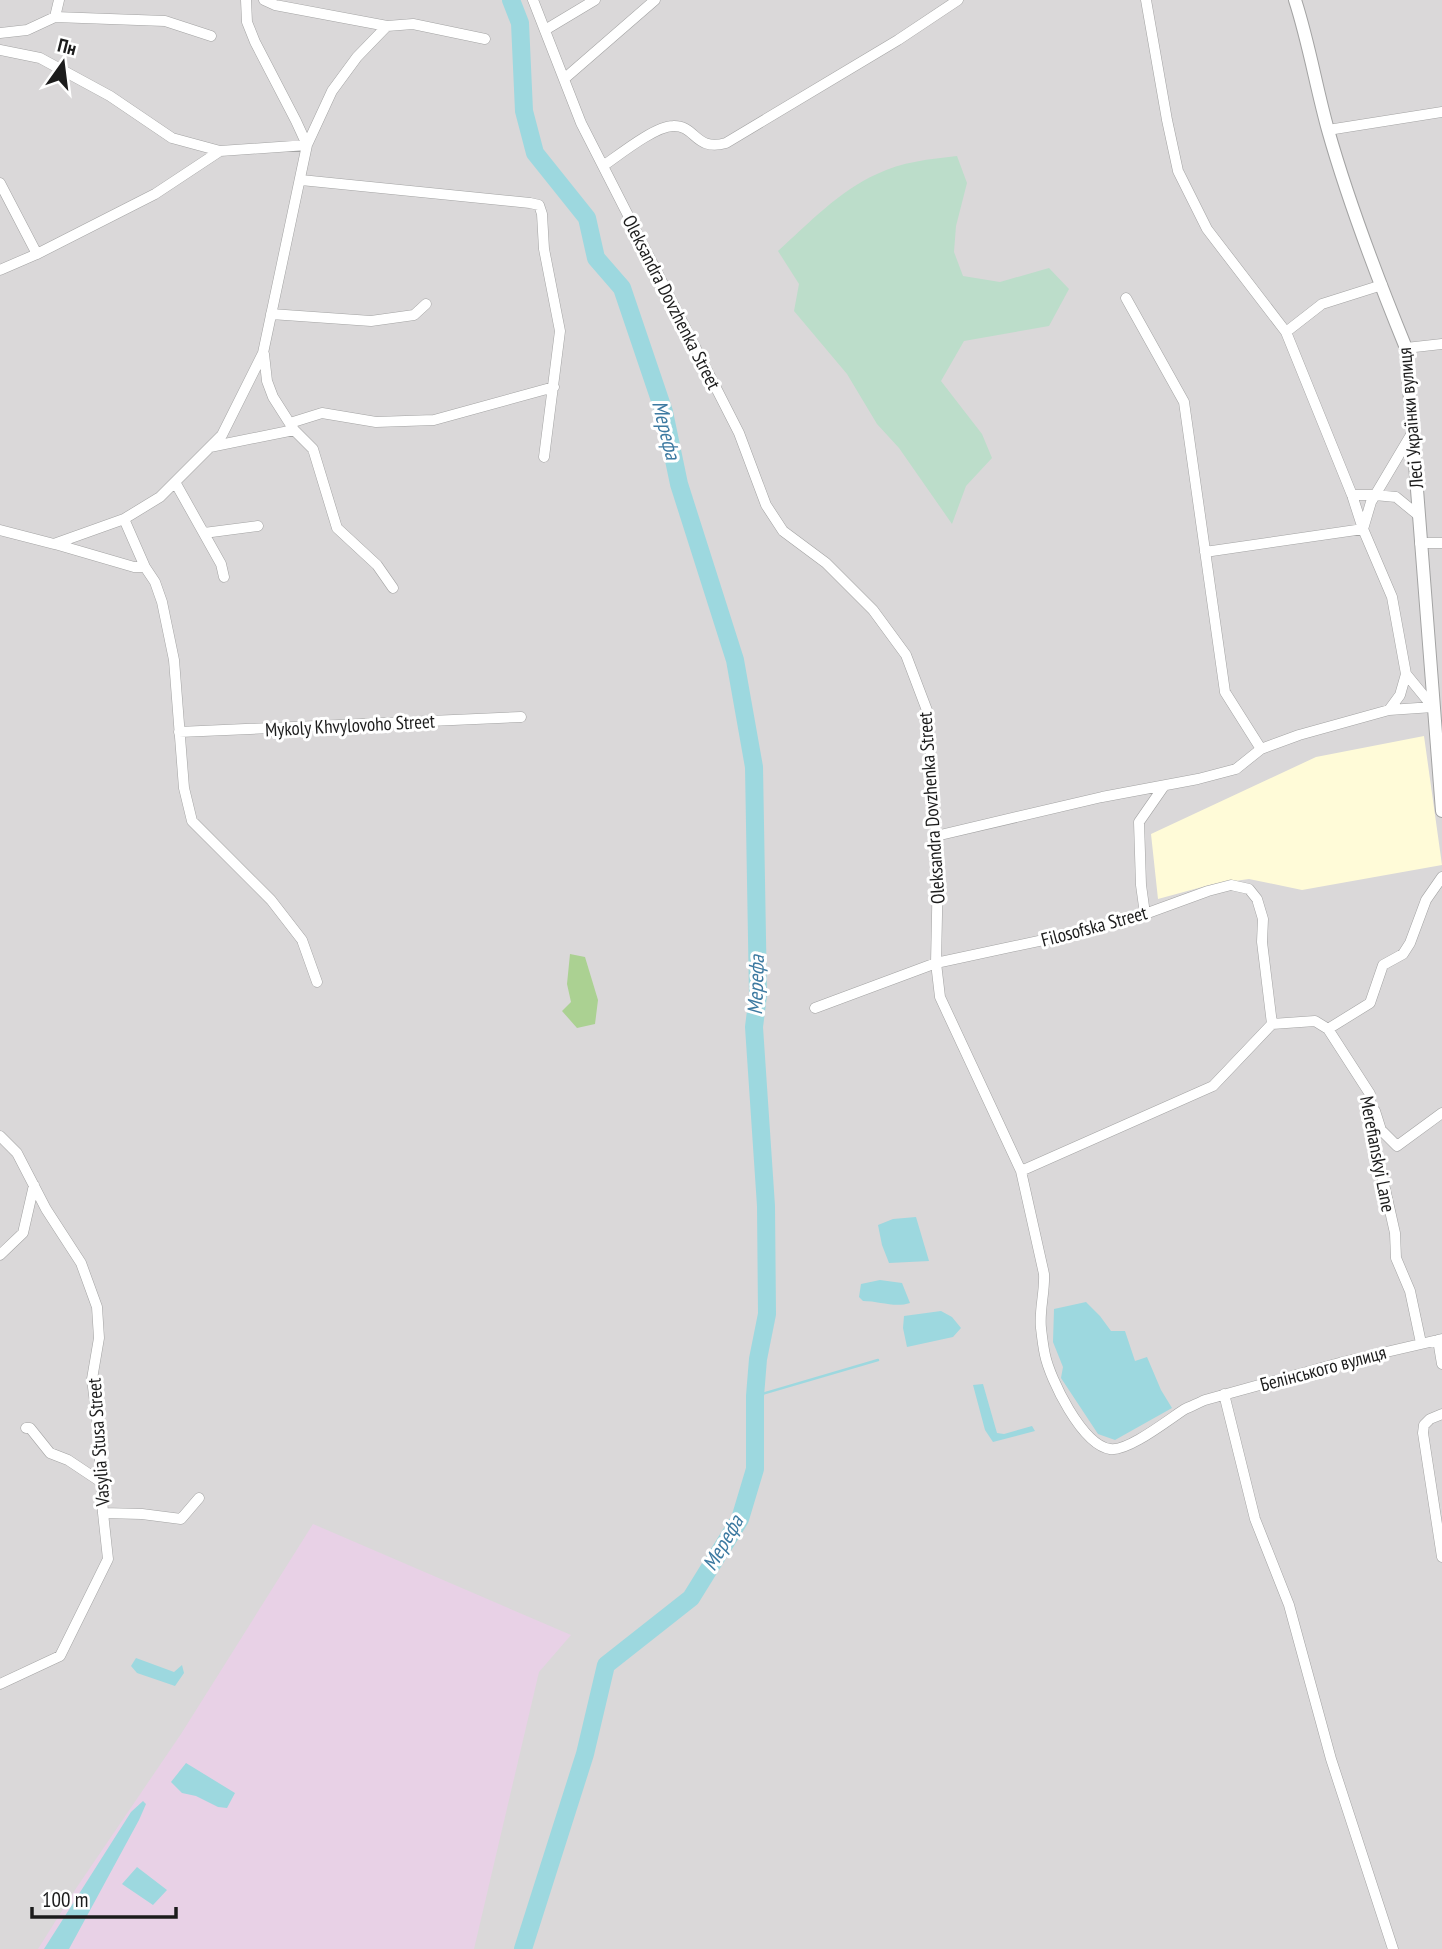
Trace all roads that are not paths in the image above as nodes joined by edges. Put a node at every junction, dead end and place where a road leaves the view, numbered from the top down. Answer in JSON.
{"nodes":[{"id":1,"x":59,"y":0,"type":"edge"},
{"id":2,"x":246,"y":0,"type":"edge"},
{"id":3,"x":264,"y":0,"type":"edge"},
{"id":4,"x":533,"y":0,"type":"edge"},
{"id":5,"x":595,"y":0,"type":"edge"},
{"id":6,"x":656,"y":0,"type":"edge"},
{"id":7,"x":958,"y":0,"type":"edge"},
{"id":8,"x":1146,"y":0,"type":"edge"},
{"id":9,"x":1295,"y":0,"type":"edge"},
{"id":10,"x":55,"y":17,"type":"junction"},
{"id":11,"x":387,"y":26,"type":"junction"},
{"id":12,"x":545,"y":30,"type":"junction"},
{"id":13,"x":0,"y":33,"type":"edge"},
{"id":14,"x":211,"y":36,"type":"dead end"},
{"id":15,"x":485,"y":39,"type":"dead end"},
{"id":16,"x":0,"y":50,"type":"edge"},
{"id":17,"x":564,"y":79,"type":"junction"},
{"id":18,"x":1442,"y":111,"type":"edge"},
{"id":19,"x":1328,"y":130,"type":"junction"},
{"id":20,"x":307,"y":145,"type":"junction"},
{"id":21,"x":220,"y":151,"type":"junction"},
{"id":22,"x":603,"y":166,"type":"junction"},
{"id":23,"x":300,"y":180,"type":"junction"},
{"id":24,"x":0,"y":183,"type":"edge"},
{"id":25,"x":37,"y":254,"type":"junction"},
{"id":26,"x":0,"y":270,"type":"edge"},
{"id":27,"x":1382,"y":285,"type":"junction"},
{"id":28,"x":1126,"y":298,"type":"dead end"},
{"id":29,"x":426,"y":304,"type":"dead end"},
{"id":30,"x":271,"y":314,"type":"junction"},
{"id":31,"x":1286,"y":332,"type":"junction"},
{"id":32,"x":1442,"y":344,"type":"edge"},
{"id":33,"x":1406,"y":348,"type":"junction"},
{"id":34,"x":263,"y":353,"type":"junction"},
{"id":35,"x":554,"y":387,"type":"junction"},
{"id":36,"x":292,"y":426,"type":"junction"},
{"id":37,"x":1413,"y":433,"type":"junction"},
{"id":38,"x":210,"y":447,"type":"junction"},
{"id":39,"x":544,"y":457,"type":"dead end"},
{"id":40,"x":175,"y":482,"type":"junction"},
{"id":41,"x":1352,"y":495,"type":"junction"},
{"id":42,"x":1375,"y":495,"type":"junction"},
{"id":43,"x":1418,"y":515,"type":"junction"},
{"id":44,"x":124,"y":519,"type":"junction"},
{"id":45,"x":258,"y":526,"type":"dead end"},
{"id":46,"x":1363,"y":529,"type":"junction"},
{"id":47,"x":0,"y":530,"type":"edge"},
{"id":48,"x":204,"y":533,"type":"junction"},
{"id":49,"x":1420,"y":543,"type":"junction"},
{"id":50,"x":1442,"y":543,"type":"edge"},
{"id":51,"x":54,"y":544,"type":"junction"},
{"id":52,"x":1205,"y":552,"type":"junction"},
{"id":53,"x":145,"y":567,"type":"junction"},
{"id":54,"x":225,"y":577,"type":"dead end"},
{"id":55,"x":393,"y":588,"type":"dead end"},
{"id":56,"x":1406,"y":674,"type":"junction"},
{"id":57,"x":1433,"y":707,"type":"junction"},
{"id":58,"x":1389,"y":710,"type":"junction"},
{"id":59,"x":521,"y":717,"type":"dead end"},
{"id":60,"x":179,"y":732,"type":"junction"},
{"id":61,"x":1261,"y":749,"type":"junction"},
{"id":62,"x":1164,"y":786,"type":"junction"},
{"id":63,"x":1442,"y":811,"type":"edge"},
{"id":64,"x":936,"y":836,"type":"junction"},
{"id":65,"x":1442,"y":877,"type":"edge"},
{"id":66,"x":1145,"y":915,"type":"junction"},
{"id":67,"x":936,"y":963,"type":"junction"},
{"id":68,"x":317,"y":982,"type":"dead end"},
{"id":69,"x":815,"y":1008,"type":"dead end"},
{"id":70,"x":1272,"y":1024,"type":"junction"},
{"id":71,"x":1328,"y":1030,"type":"junction"},
{"id":72,"x":1370,"y":1094,"type":"junction"},
{"id":73,"x":1442,"y":1113,"type":"edge"},
{"id":74,"x":0,"y":1136,"type":"edge"},
{"id":75,"x":1021,"y":1171,"type":"junction"},
{"id":76,"x":34,"y":1185,"type":"junction"},
{"id":77,"x":0,"y":1255,"type":"edge"},
{"id":78,"x":1440,"y":1339,"type":"edge"},
{"id":79,"x":1421,"y":1343,"type":"junction"},
{"id":80,"x":1442,"y":1364,"type":"edge"},
{"id":81,"x":1224,"y":1394,"type":"junction"},
{"id":82,"x":1205,"y":1400,"type":"joint"},
{"id":83,"x":1442,"y":1414,"type":"edge"},
{"id":84,"x":26,"y":1428,"type":"dead end"},
{"id":85,"x":101,"y":1482,"type":"junction"},
{"id":86,"x":199,"y":1498,"type":"dead end"},
{"id":87,"x":103,"y":1513,"type":"junction"},
{"id":88,"x":1442,"y":1557,"type":"edge"},
{"id":89,"x":0,"y":1684,"type":"edge"},
{"id":90,"x":1393,"y":1949,"type":"edge"}],
"edges":[{"from":1,"to":10,"type":"street"},
{"from":2,"to":20,"type":"street"},
{"from":3,"to":11,"type":"street"},
{"from":4,"to":12,"type":"street","name":"Oleksandra Dovzhenka Street"},
{"from":5,"to":12,"type":"street"},
{"from":6,"to":17,"type":"street"},
{"from":7,"to":22,"type":"street"},
{"from":8,"to":31,"type":"street"},
{"from":9,"to":19,"type":"street","name":"Лесі Українки вулиця"},
{"from":10,"to":13,"type":"street"},
{"from":10,"to":14,"type":"street"},
{"from":11,"to":15,"type":"street"},
{"from":11,"to":20,"type":"street"},
{"from":12,"to":17,"type":"street","name":"Oleksandra Dovzhenka Street"},
{"from":16,"to":21,"type":"street"},
{"from":17,"to":22,"type":"street","name":"Oleksandra Dovzhenka Street"},
{"from":18,"to":19,"type":"street"},
{"from":19,"to":27,"type":"street","name":"Лесі Українки вулиця"},
{"from":20,"to":21,"type":"street"},
{"from":20,"to":23,"type":"street"},
{"from":21,"to":25,"type":"street"},
{"from":22,"to":64,"type":"street","name":"Oleksandra Dovzhenka Street"},
{"from":23,"to":30,"type":"street"},
{"from":23,"to":35,"type":"street"},
{"from":24,"to":25,"type":"street"},
{"from":25,"to":26,"type":"street"},
{"from":27,"to":31,"type":"street"},
{"from":27,"to":33,"type":"street","name":"Лесі Українки вулиця"},
{"from":28,"to":52,"type":"street"},
{"from":29,"to":30,"type":"street"},
{"from":30,"to":34,"type":"street"},
{"from":31,"to":41,"type":"street"},
{"from":32,"to":33,"type":"street"},
{"from":33,"to":37,"type":"street","name":"Лесі Українки вулиця"},
{"from":34,"to":36,"type":"street"},
{"from":34,"to":38,"type":"street"},
{"from":35,"to":36,"type":"street"},
{"from":35,"to":39,"type":"street"},
{"from":36,"to":38,"type":"street"},
{"from":36,"to":55,"type":"street"},
{"from":37,"to":42,"type":"street"},
{"from":37,"to":43,"type":"street","name":"Лесі Українки вулиця"},
{"from":38,"to":40,"type":"street"},
{"from":40,"to":44,"type":"street"},
{"from":40,"to":48,"type":"street"},
{"from":41,"to":42,"type":"street"},
{"from":41,"to":46,"type":"street"},
{"from":42,"to":43,"type":"street"},
{"from":42,"to":46,"type":"street"},
{"from":43,"to":49,"type":"street","name":"Лесі Українки вулиця"},
{"from":44,"to":51,"type":"street"},
{"from":44,"to":53,"type":"street"},
{"from":45,"to":48,"type":"street"},
{"from":46,"to":52,"type":"street"},
{"from":46,"to":56,"type":"street"},
{"from":47,"to":51,"type":"street"},
{"from":48,"to":54,"type":"street"},
{"from":49,"to":50,"type":"street"},
{"from":49,"to":57,"type":"street","name":"Лесі Українки вулиця"},
{"from":51,"to":53,"type":"street"},
{"from":52,"to":61,"type":"street"},
{"from":53,"to":60,"type":"street"},
{"from":56,"to":57,"type":"street"},
{"from":56,"to":58,"type":"street"},
{"from":57,"to":58,"type":"street"},
{"from":57,"to":63,"type":"street","name":"Лесі Українки вулиця"},
{"from":58,"to":61,"type":"street"},
{"from":59,"to":60,"type":"street","name":"Mykoly Khvylovoho Street"},
{"from":60,"to":68,"type":"street"},
{"from":61,"to":62,"type":"street"},
{"from":62,"to":64,"type":"street"},
{"from":62,"to":66,"type":"street"},
{"from":64,"to":67,"type":"street","name":"Oleksandra Dovzhenka Street"},
{"from":65,"to":71,"type":"street"},
{"from":66,"to":67,"type":"street","name":"Filosofska Street"},
{"from":66,"to":70,"type":"street","name":"Filosofska Street"},
{"from":67,"to":69,"type":"street","name":"Filosofska Street"},
{"from":67,"to":75,"type":"street","name":"Oleksandra Dovzhenka Street"},
{"from":70,"to":71,"type":"street"},
{"from":70,"to":75,"type":"street"},
{"from":71,"to":72,"type":"street","name":"Merefianskyi Lane"},
{"from":72,"to":73,"type":"street"},
{"from":72,"to":79,"type":"street","name":"Merefianskyi Lane"},
{"from":74,"to":76,"type":"street","name":"Vasylia Stusa Street"},
{"from":75,"to":82,"type":"street","name":"Oleksandra Dovzhenka Street"},
{"from":76,"to":77,"type":"street"},
{"from":76,"to":85,"type":"street","name":"Vasylia Stusa Street"},
{"from":78,"to":79,"type":"street","name":"Белінського вулиця"},
{"from":78,"to":80,"type":"street"},
{"from":79,"to":81,"type":"street","name":"Белінського вулиця"},
{"from":81,"to":82,"type":"street","name":"Белінського вулиця"},
{"from":81,"to":90,"type":"street"},
{"from":83,"to":88,"type":"street"},
{"from":84,"to":85,"type":"street"},
{"from":85,"to":87,"type":"street","name":"Vasylia Stusa Street"},
{"from":86,"to":87,"type":"street"},
{"from":87,"to":89,"type":"street","name":"Vasylia Stusa Street"}]}
